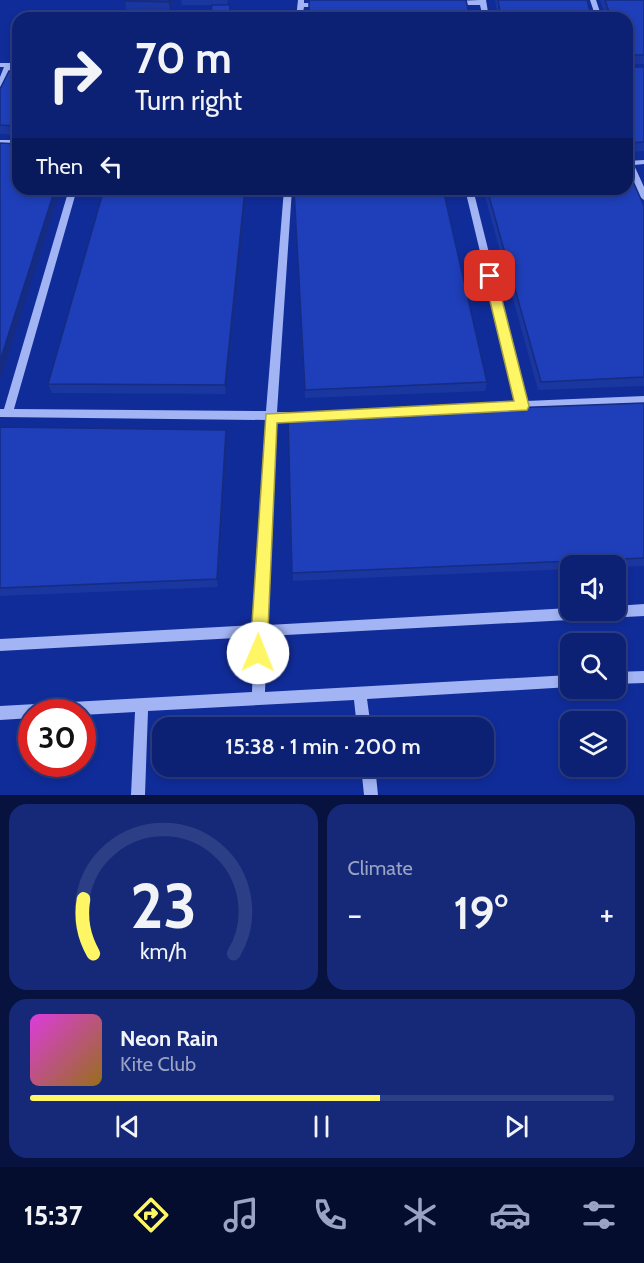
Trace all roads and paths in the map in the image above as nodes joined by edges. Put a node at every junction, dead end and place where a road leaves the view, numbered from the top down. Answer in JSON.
{"nodes":[{"id":1,"x":484,"y":2,"type":"edge"},
{"id":2,"x":301,"y":3,"type":"edge"},
{"id":3,"x":449,"y":3,"type":"edge"},
{"id":4,"x":335,"y":5,"type":"edge"},
{"id":5,"x":4,"y":65,"type":"edge"},
{"id":6,"x":0,"y":85,"type":"edge"},
{"id":7,"x":633,"y":174,"type":"edge"},
{"id":8,"x":71,"y":195,"type":"edge"},
{"id":9,"x":288,"y":195,"type":"edge"},
{"id":10,"x":470,"y":195,"type":"edge"},
{"id":11,"x":644,"y":197,"type":"edge"},
{"id":12,"x":644,"y":400,"type":"edge"},
{"id":13,"x":522,"y":406,"type":"junction"},
{"id":14,"x":4,"y":413,"type":"edge"},
{"id":15,"x":366,"y":413,"type":"edge"},
{"id":16,"x":319,"y":415,"type":"edge"},
{"id":17,"x":271,"y":418,"type":"junction"},
{"id":18,"x":644,"y":610,"type":"edge"},
{"id":19,"x":259,"y":631,"type":"junction"},
{"id":20,"x":0,"y":645,"type":"edge"},
{"id":21,"x":644,"y":677,"type":"edge"},
{"id":22,"x":626,"y":678,"type":"edge"},
{"id":23,"x":560,"y":682,"type":"edge"},
{"id":24,"x":360,"y":692,"type":"junction"},
{"id":25,"x":258,"y":698,"type":"junction"},
{"id":26,"x":142,"y":704,"type":"junction"},
{"id":27,"x":0,"y":713,"type":"edge"},
{"id":28,"x":363,"y":717,"type":"edge"},
{"id":29,"x":369,"y":777,"type":"edge"},
{"id":30,"x":138,"y":795,"type":"edge"},
{"id":31,"x":371,"y":795,"type":"edge"}],
"edges":[{"from":1,"to":3,"type":"street"},
{"from":2,"to":4,"type":"street"},
{"from":5,"to":6,"type":"street"},
{"from":7,"to":11,"type":"street"},
{"from":8,"to":14,"type":"street"},
{"from":9,"to":17,"type":"street"},
{"from":10,"to":13,"type":"street"},
{"from":12,"to":13,"type":"street"},
{"from":13,"to":15,"type":"street"},
{"from":14,"to":17,"type":"street"},
{"from":16,"to":17,"type":"street"},
{"from":17,"to":19,"type":"street"},
{"from":18,"to":19,"type":"street"},
{"from":19,"to":20,"type":"street"},
{"from":19,"to":25,"type":"street"},
{"from":21,"to":22,"type":"street"},
{"from":23,"to":24,"type":"street"},
{"from":24,"to":25,"type":"street"},
{"from":24,"to":28,"type":"street"},
{"from":25,"to":26,"type":"street"},
{"from":26,"to":27,"type":"street"},
{"from":26,"to":30,"type":"street"},
{"from":29,"to":31,"type":"street"}]}
